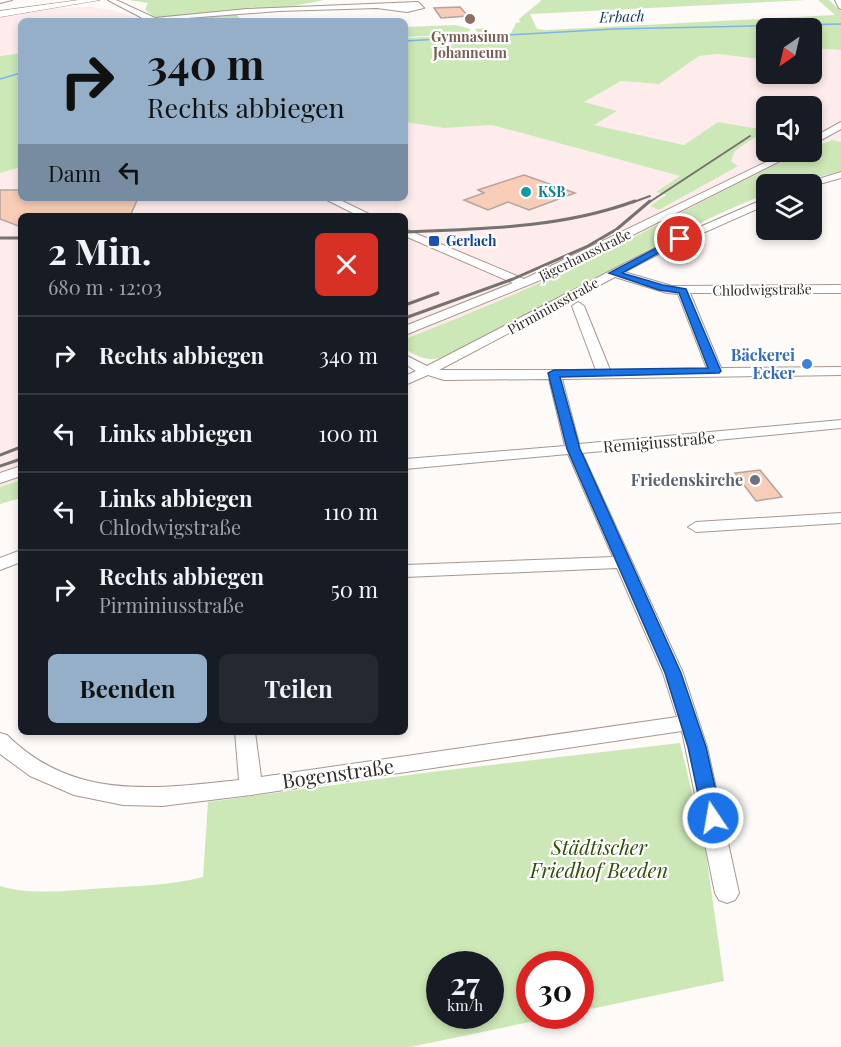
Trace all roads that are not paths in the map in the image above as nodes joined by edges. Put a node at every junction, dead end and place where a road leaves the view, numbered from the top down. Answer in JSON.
{"nodes":[{"id":1,"x":9,"y":0,"type":"edge"},
{"id":2,"x":96,"y":0,"type":"edge"},
{"id":3,"x":111,"y":0,"type":"edge"},
{"id":4,"x":838,"y":0,"type":"edge"},
{"id":5,"x":0,"y":1,"type":"edge"},
{"id":6,"x":418,"y":4,"type":"dead end"},
{"id":7,"x":841,"y":7,"type":"edge"},
{"id":8,"x":0,"y":14,"type":"edge"},
{"id":9,"x":147,"y":18,"type":"edge"},
{"id":10,"x":175,"y":18,"type":"edge"},
{"id":11,"x":841,"y":125,"type":"edge"},
{"id":12,"x":827,"y":135,"type":"junction"},
{"id":13,"x":822,"y":137,"type":"edge"},
{"id":14,"x":839,"y":139,"type":"dead end"},
{"id":15,"x":773,"y":162,"type":"edge"},
{"id":16,"x":841,"y":175,"type":"edge"},
{"id":17,"x":822,"y":180,"type":"edge"},
{"id":18,"x":335,"y":201,"type":"edge"},
{"id":19,"x":756,"y":205,"type":"edge"},
{"id":20,"x":361,"y":213,"type":"edge"},
{"id":21,"x":408,"y":233,"type":"edge"},
{"id":22,"x":614,"y":273,"type":"junction"},
{"id":23,"x":525,"y":284,"type":"junction"},
{"id":24,"x":841,"y":289,"type":"edge"},
{"id":25,"x":683,"y":291,"type":"junction"},
{"id":26,"x":578,"y":306,"type":"dead end"},
{"id":27,"x":408,"y":330,"type":"edge"},
{"id":28,"x":408,"y":360,"type":"edge"},
{"id":29,"x":427,"y":371,"type":"junction"},
{"id":30,"x":715,"y":371,"type":"junction"},
{"id":31,"x":841,"y":371,"type":"edge"},
{"id":32,"x":604,"y":372,"type":"junction"},
{"id":33,"x":554,"y":373,"type":"junction"},
{"id":34,"x":408,"y":380,"type":"edge"},
{"id":35,"x":841,"y":424,"type":"edge"},
{"id":36,"x":573,"y":449,"type":"junction"},
{"id":37,"x":408,"y":464,"type":"edge"},
{"id":38,"x":18,"y":472,"type":"edge"},
{"id":39,"x":0,"y":478,"type":"edge"},
{"id":40,"x":841,"y":518,"type":"edge"},
{"id":41,"x":696,"y":527,"type":"dead end"},
{"id":42,"x":18,"y":556,"type":"edge"},
{"id":43,"x":623,"y":562,"type":"junction"},
{"id":44,"x":0,"y":565,"type":"edge"},
{"id":45,"x":408,"y":571,"type":"edge"},
{"id":46,"x":688,"y":723,"type":"junction"},
{"id":47,"x":245,"y":735,"type":"edge"},
{"id":48,"x":0,"y":741,"type":"edge"},
{"id":49,"x":250,"y":787,"type":"junction"},
{"id":50,"x":727,"y":893,"type":"dead end"}],
"edges":[{"from":1,"to":5,"type":"street"},
{"from":2,"to":8,"type":"main road"},
{"from":3,"to":9,"type":"street"},
{"from":4,"to":7,"type":"street"},
{"from":6,"to":10,"type":"street"},
{"from":11,"to":12,"type":"street"},
{"from":12,"to":13,"type":"street"},
{"from":12,"to":14,"type":"street"},
{"from":15,"to":23,"type":"street","name":"Jägerhausstraße"},
{"from":16,"to":17,"type":"street"},
{"from":18,"to":20,"type":"street"},
{"from":19,"to":22,"type":"street","name":"Pirminiusstraße"},
{"from":21,"to":23,"type":"street"},
{"from":22,"to":25,"type":"street","name":"Chlodwigstraße"},
{"from":22,"to":29,"type":"street","name":"Pirminiusstraße"},
{"from":23,"to":27,"type":"street","name":"Jägerhausstraße"},
{"from":24,"to":25,"type":"street","name":"Chlodwigstraße"},
{"from":25,"to":30,"type":"street"},
{"from":26,"to":32,"type":"street"},
{"from":28,"to":29,"type":"street"},
{"from":29,"to":33,"type":"street"},
{"from":29,"to":34,"type":"street","name":"Pirminiusstraße"},
{"from":30,"to":31,"type":"street"},
{"from":30,"to":32,"type":"street"},
{"from":32,"to":33,"type":"street"},
{"from":33,"to":36,"type":"street"},
{"from":35,"to":36,"type":"street","name":"Remigiusstraße"},
{"from":36,"to":37,"type":"street","name":"Remigiusstraße"},
{"from":36,"to":43,"type":"street"},
{"from":38,"to":39,"type":"street"},
{"from":40,"to":41,"type":"street"},
{"from":42,"to":44,"type":"street"},
{"from":43,"to":45,"type":"street"},
{"from":43,"to":46,"type":"street"},
{"from":46,"to":49,"type":"street","name":"Bogenstraße"},
{"from":46,"to":50,"type":"street"},
{"from":47,"to":49,"type":"street"},
{"from":48,"to":49,"type":"street","name":"Bogenstraße"}]}
